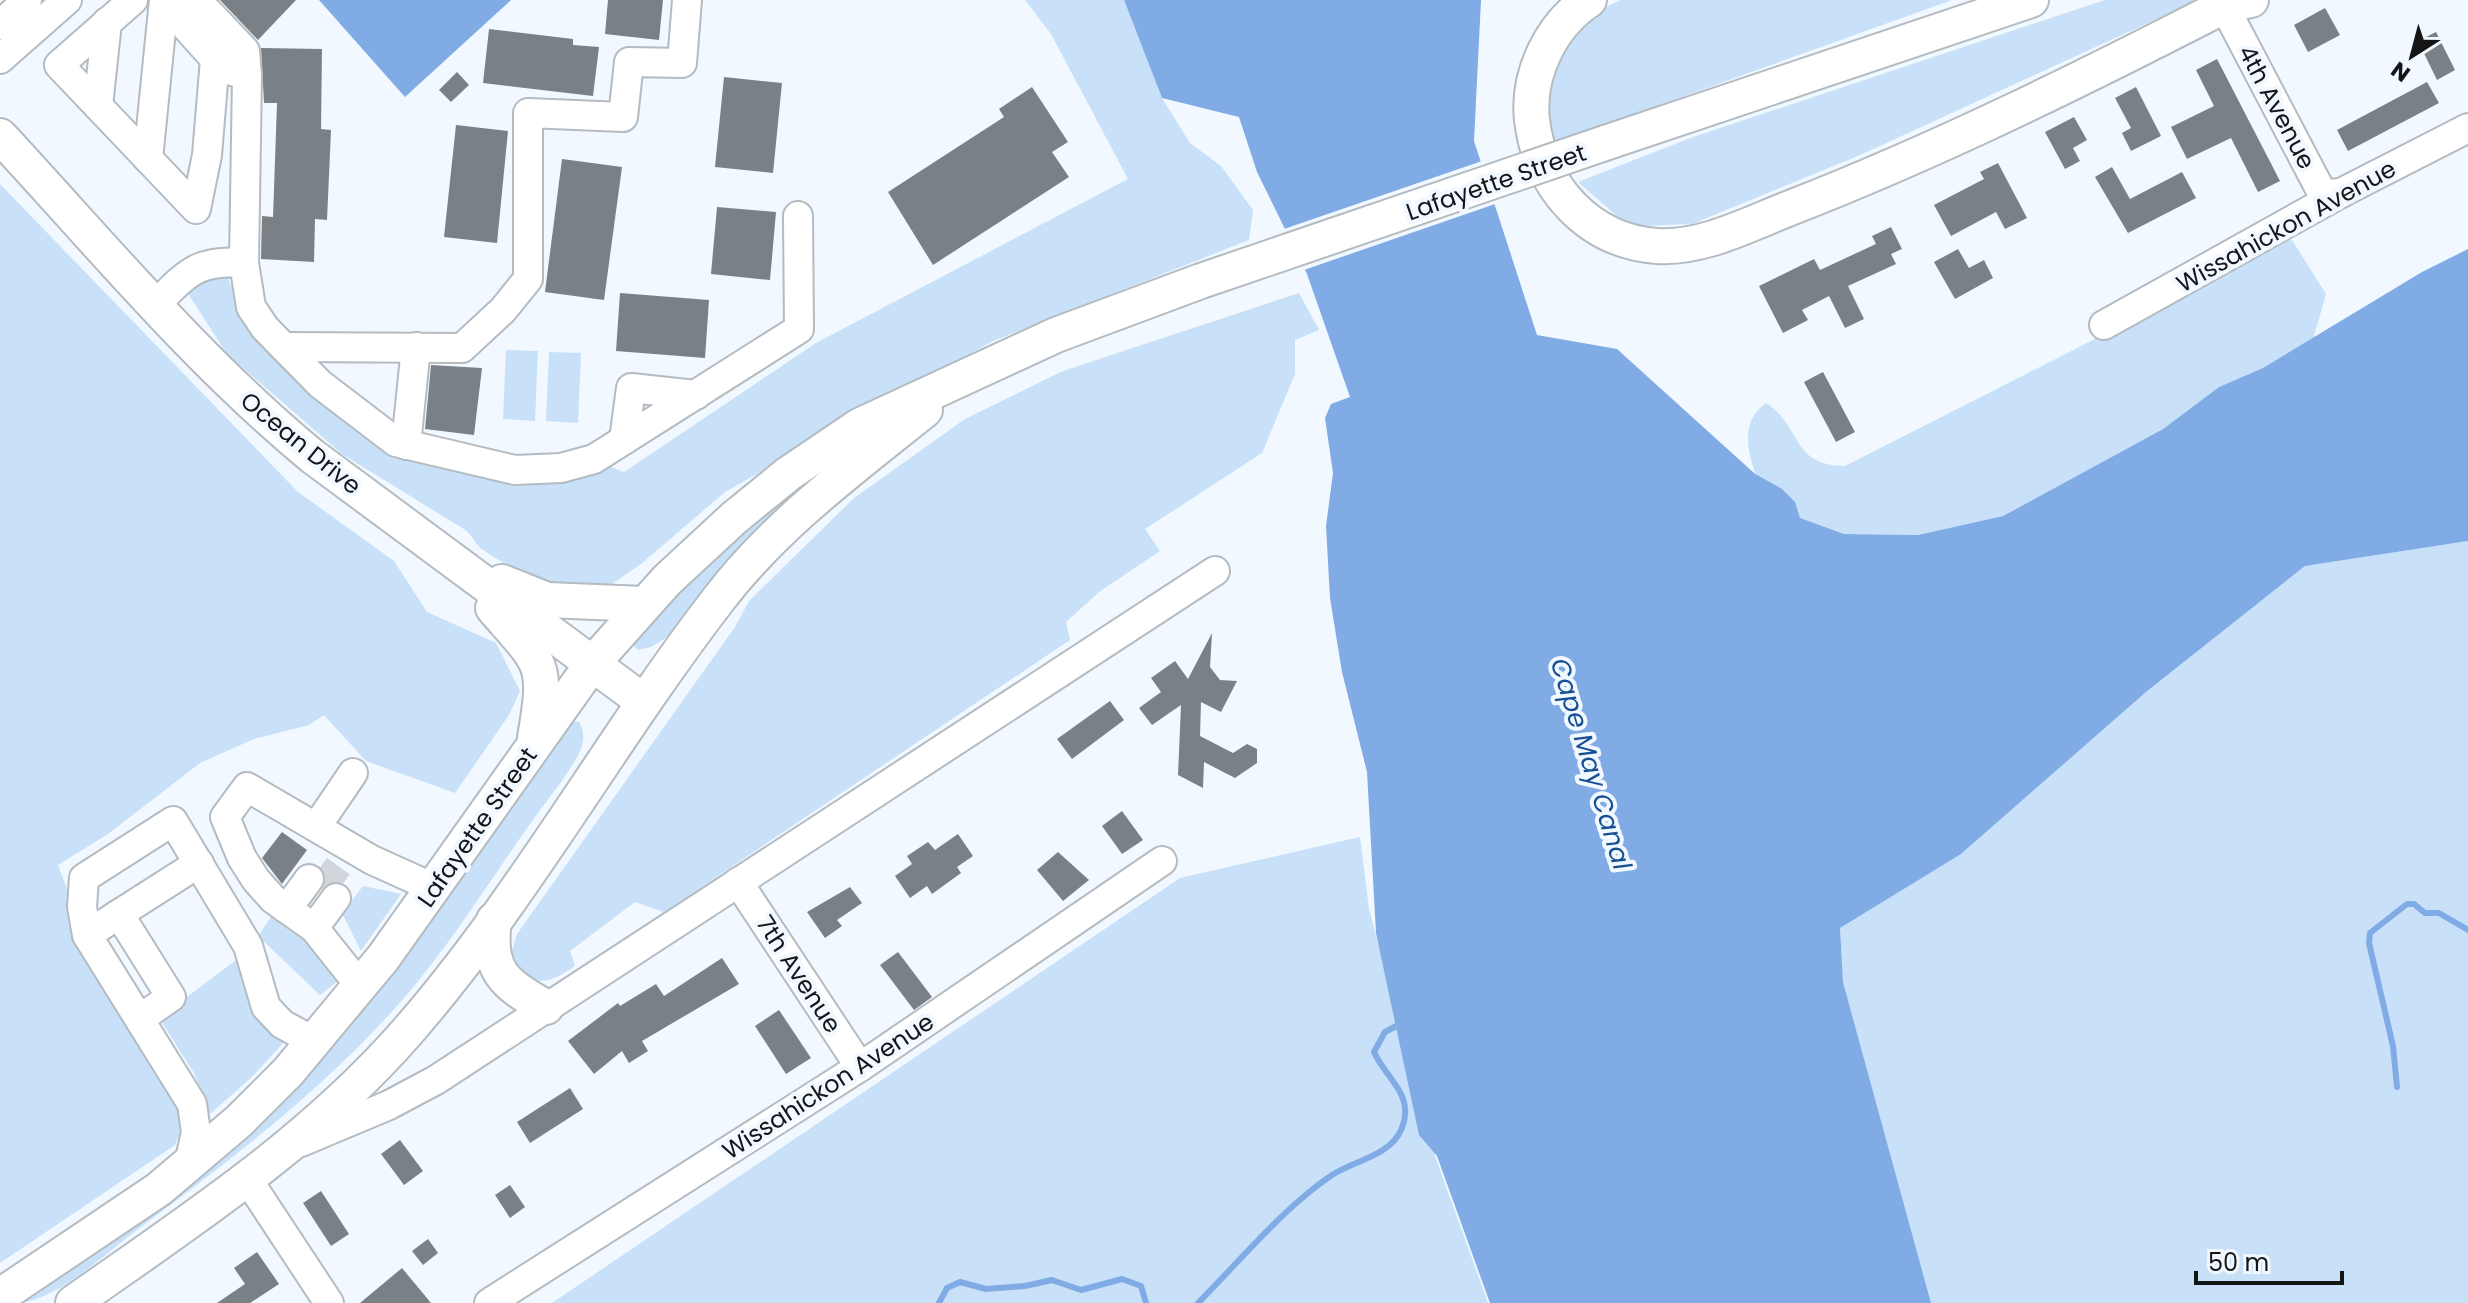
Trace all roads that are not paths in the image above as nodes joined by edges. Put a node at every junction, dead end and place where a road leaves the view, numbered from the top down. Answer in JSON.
{"nodes":[{"id":1,"x":27,"y":0,"type":"edge"},
{"id":2,"x":67,"y":0,"type":"edge"},
{"id":3,"x":133,"y":0,"type":"edge"},
{"id":4,"x":687,"y":0,"type":"edge"},
{"id":5,"x":1589,"y":0,"type":"edge"},
{"id":6,"x":2031,"y":0,"type":"edge"},
{"id":7,"x":174,"y":3,"type":"edge"},
{"id":8,"x":2238,"y":3,"type":"edge"},
{"id":9,"x":107,"y":22,"type":"junction"},
{"id":10,"x":0,"y":25,"type":"edge"},
{"id":11,"x":0,"y":59,"type":"edge"},
{"id":12,"x":215,"y":59,"type":"junction"},
{"id":13,"x":247,"y":75,"type":"junction"},
{"id":14,"x":98,"y":106,"type":"junction"},
{"id":15,"x":2468,"y":128,"type":"edge"},
{"id":16,"x":0,"y":136,"type":"edge"},
{"id":17,"x":148,"y":159,"type":"junction"},
{"id":18,"x":2341,"y":193,"type":"junction"},
{"id":19,"x":798,"y":216,"type":"dead end"},
{"id":20,"x":244,"y":263,"type":"junction"},
{"id":21,"x":155,"y":305,"type":"junction"},
{"id":22,"x":2104,"y":325,"type":"dead end"},
{"id":23,"x":284,"y":347,"type":"junction"},
{"id":24,"x":416,"y":347,"type":"junction"},
{"id":25,"x":966,"y":377,"type":"junction"},
{"id":26,"x":696,"y":395,"type":"junction"},
{"id":27,"x":624,"y":440,"type":"junction"},
{"id":28,"x":406,"y":445,"type":"junction"},
{"id":29,"x":454,"y":562,"type":"junction"},
{"id":30,"x":1215,"y":571,"type":"dead end"},
{"id":31,"x":644,"y":604,"type":"junction"},
{"id":32,"x":592,"y":664,"type":"junction"},
{"id":33,"x":644,"y":702,"type":"junction"},
{"id":34,"x":534,"y":746,"type":"junction"},
{"id":35,"x":353,"y":773,"type":"dead end"},
{"id":36,"x":345,"y":847,"type":"junction"},
{"id":37,"x":1162,"y":861,"type":"dead end"},
{"id":38,"x":199,"y":863,"type":"junction"},
{"id":39,"x":738,"y":882,"type":"junction"},
{"id":40,"x":434,"y":888,"type":"junction"},
{"id":41,"x":322,"y":889,"type":"tunnel mouth"},
{"id":42,"x":119,"y":914,"type":"junction"},
{"id":43,"x":301,"y":918,"type":"junction"},
{"id":44,"x":494,"y":920,"type":"junction"},
{"id":45,"x":87,"y":935,"type":"junction"},
{"id":46,"x":361,"y":987,"type":"junction"},
{"id":47,"x":546,"y":1007,"type":"junction"},
{"id":48,"x":141,"y":1018,"type":"junction"},
{"id":49,"x":315,"y":1042,"type":"junction"},
{"id":50,"x":860,"y":1067,"type":"junction"},
{"id":51,"x":292,"y":1146,"type":"junction"},
{"id":52,"x":189,"y":1164,"type":"junction"},
{"id":53,"x":248,"y":1180,"type":"junction"},
{"id":54,"x":0,"y":1296,"type":"edge"},
{"id":55,"x":73,"y":1303,"type":"edge"},
{"id":56,"x":329,"y":1303,"type":"edge"},
{"id":57,"x":489,"y":1303,"type":"edge"}],
"edges":[{"from":1,"to":10,"type":"street"},
{"from":2,"to":11,"type":"street"},
{"from":3,"to":9,"type":"street"},
{"from":4,"to":24,"type":"street"},
{"from":5,"to":8,"type":"main road"},
{"from":6,"to":25,"type":"main road","name":"Lafayette Street","bridge":true},
{"from":7,"to":12,"type":"street"},
{"from":7,"to":13,"type":"street"},
{"from":7,"to":17,"type":"street"},
{"from":8,"to":18,"type":"street","name":"4th Avenue"},
{"from":9,"to":14,"type":"street"},
{"from":9,"to":14,"type":"street"},
{"from":12,"to":13,"type":"street"},
{"from":12,"to":17,"type":"street"},
{"from":13,"to":20,"type":"street"},
{"from":14,"to":17,"type":"street"},
{"from":15,"to":18,"type":"street","name":"Wissahickon Avenue"},
{"from":16,"to":21,"type":"main road","name":"Ocean Drive"},
{"from":18,"to":22,"type":"street","name":"Wissahickon Avenue"},
{"from":19,"to":26,"type":"street"},
{"from":20,"to":21,"type":"street"},
{"from":20,"to":23,"type":"street"},
{"from":21,"to":29,"type":"main road","name":"Ocean Drive"},
{"from":23,"to":24,"type":"street"},
{"from":23,"to":28,"type":"street"},
{"from":24,"to":28,"type":"street"},
{"from":25,"to":31,"type":"main road","name":"Lafayette Street"},
{"from":25,"to":33,"type":"main road","name":"Lafayette Street"},
{"from":26,"to":27,"type":"street"},
{"from":26,"to":27,"type":"street"},
{"from":27,"to":28,"type":"street"},
{"from":29,"to":31,"type":"main road"},
{"from":29,"to":32,"type":"main road","name":"Ocean Drive"},
{"from":29,"to":34,"type":"main road"},
{"from":30,"to":39,"type":"street"},
{"from":31,"to":32,"type":"main road","name":"Lafayette Street"},
{"from":32,"to":33,"type":"main road","name":"Ocean Drive"},
{"from":32,"to":34,"type":"main road","name":"Lafayette Street"},
{"from":33,"to":44,"type":"main road","name":"Lafayette Street"},
{"from":34,"to":40,"type":"main road","name":"Lafayette Street"},
{"from":35,"to":36,"type":"street"},
{"from":36,"to":40,"type":"street"},
{"from":36,"to":43,"type":"street"},
{"from":37,"to":50,"type":"street","name":"Wissahickon Avenue"},
{"from":38,"to":42,"type":"street"},
{"from":38,"to":45,"type":"street"},
{"from":38,"to":49,"type":"street"},
{"from":39,"to":47,"type":"street"},
{"from":39,"to":50,"type":"street","name":"7th Avenue"},
{"from":40,"to":46,"type":"main road","name":"Lafayette Street"},
{"from":41,"to":43,"type":"street"},
{"from":42,"to":45,"type":"street"},
{"from":42,"to":48,"type":"street"},
{"from":43,"to":46,"type":"street"},
{"from":44,"to":47,"type":"main road"},
{"from":44,"to":51,"type":"main road","name":"Lafayette Street"},
{"from":45,"to":48,"type":"street"},
{"from":46,"to":49,"type":"main road","name":"Lafayette Street"},
{"from":47,"to":51,"type":"street"},
{"from":48,"to":52,"type":"street"},
{"from":49,"to":52,"type":"main road","name":"Lafayette Street"},
{"from":50,"to":57,"type":"street","name":"Wissahickon Avenue"},
{"from":51,"to":53,"type":"main road","name":"Lafayette Street"},
{"from":52,"to":54,"type":"main road","name":"Lafayette Street"},
{"from":53,"to":55,"type":"main road","name":"Lafayette Street"},
{"from":53,"to":56,"type":"street"}]}
